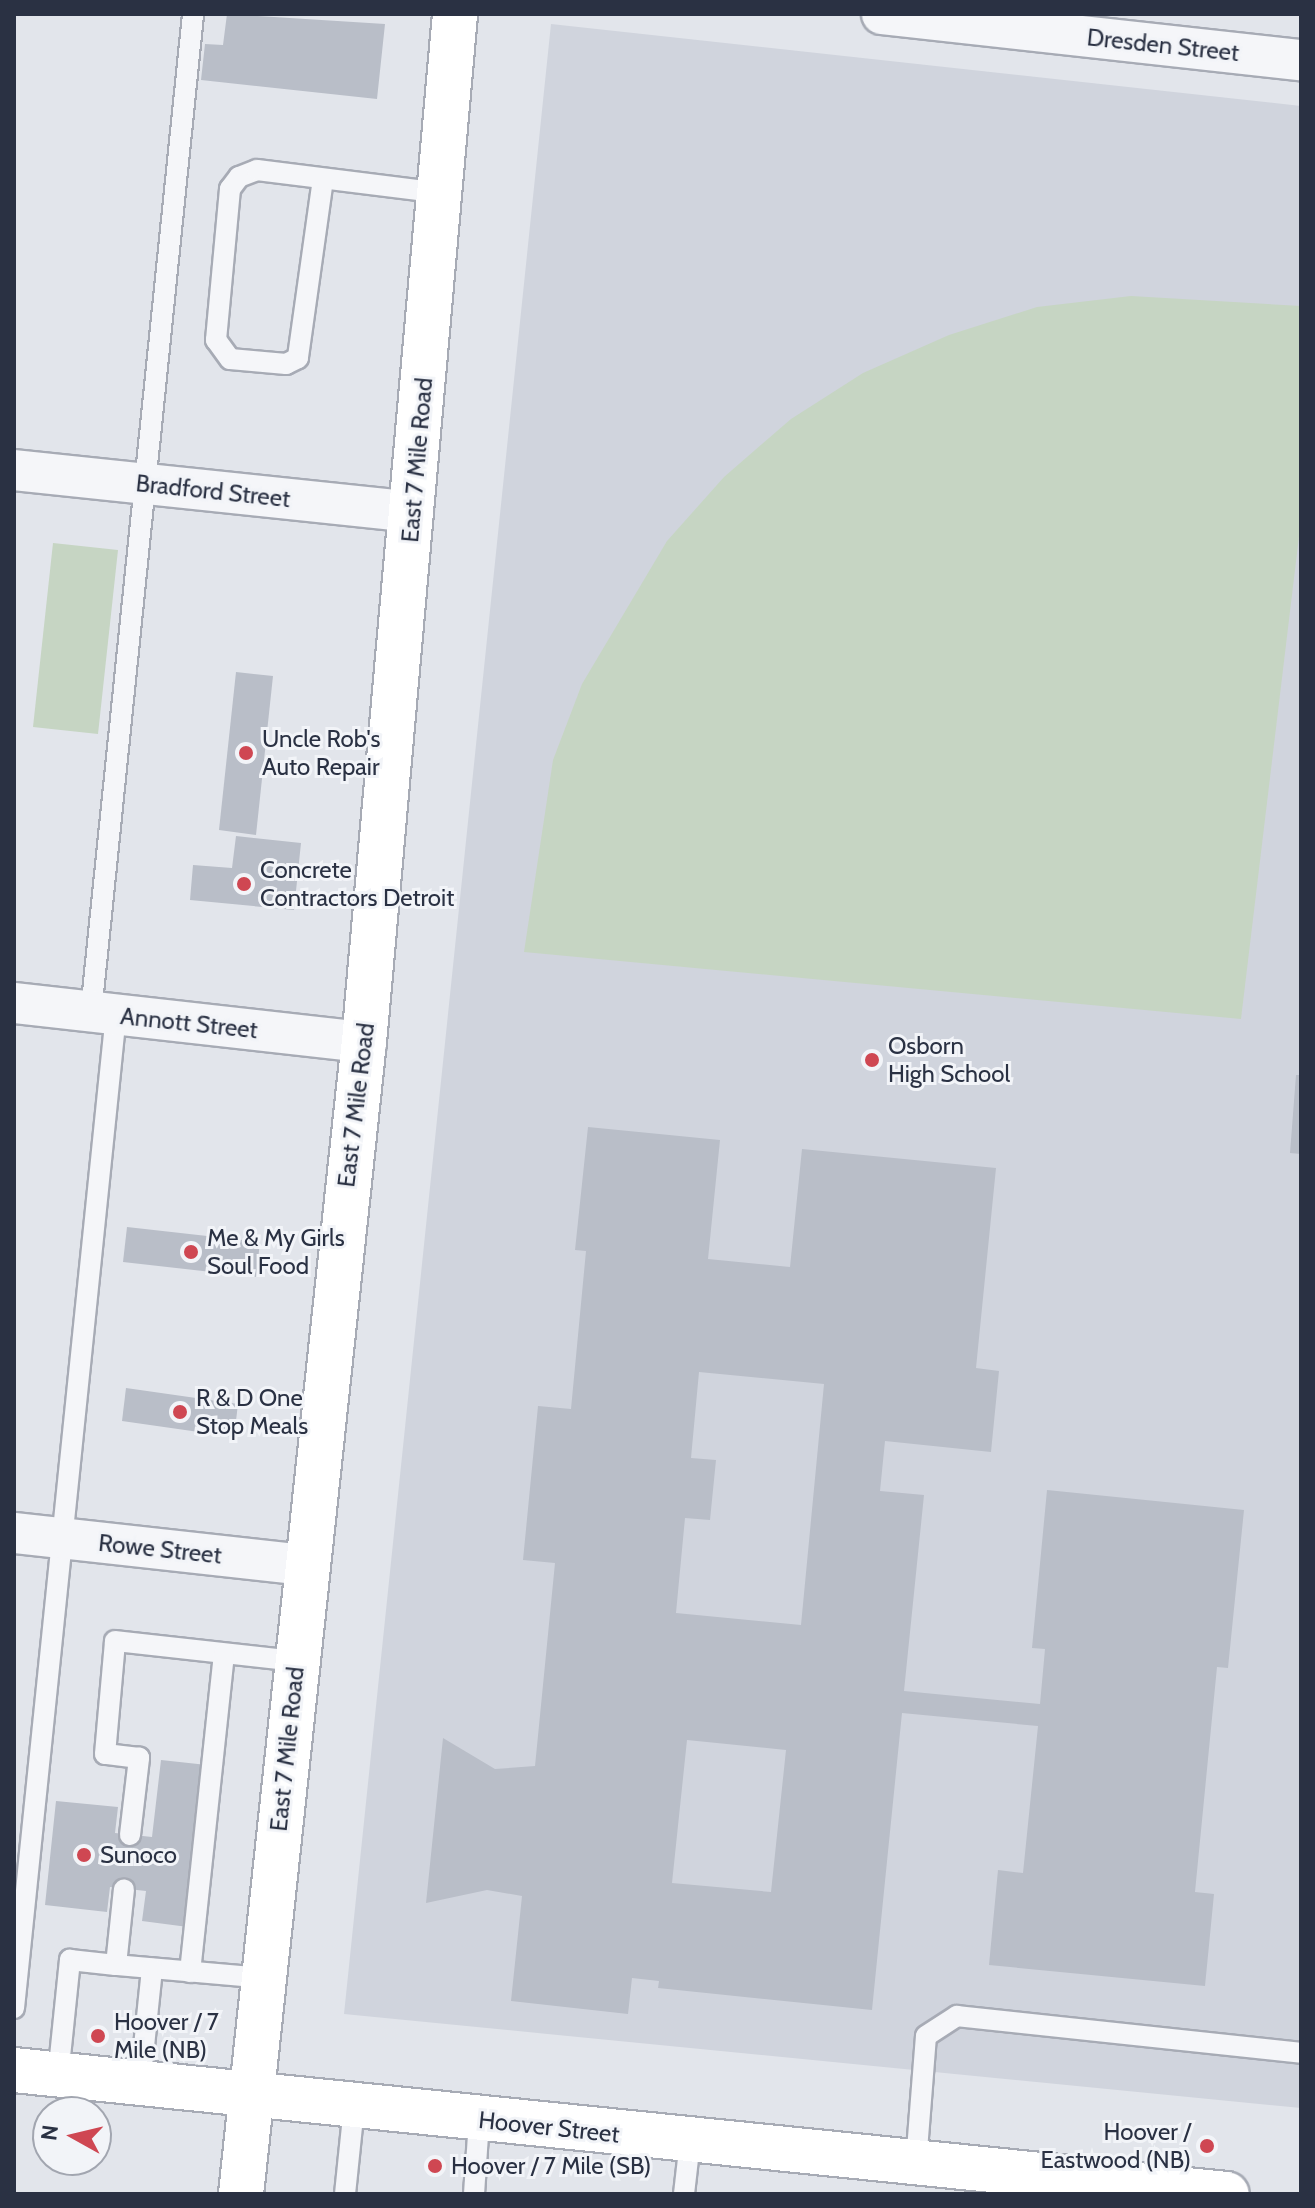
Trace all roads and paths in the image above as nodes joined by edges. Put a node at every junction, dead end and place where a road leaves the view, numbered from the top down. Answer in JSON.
{"nodes":[{"id":1,"x":193,"y":14,"type":"edge"},
{"id":2,"x":455,"y":14,"type":"edge"},
{"id":3,"x":882,"y":14,"type":"edge"},
{"id":4,"x":1301,"y":60,"type":"edge"},
{"id":5,"x":323,"y":179,"type":"junction"},
{"id":6,"x":441,"y":193,"type":"junction"},
{"id":7,"x":14,"y":470,"type":"edge"},
{"id":8,"x":145,"y":484,"type":"junction"},
{"id":9,"x":413,"y":512,"type":"junction"},
{"id":10,"x":14,"y":1003,"type":"edge"},
{"id":11,"x":104,"y":1013,"type":"junction"},
{"id":12,"x":364,"y":1042,"type":"junction"},
{"id":13,"x":14,"y":1533,"type":"edge"},
{"id":14,"x":62,"y":1538,"type":"junction"},
{"id":15,"x":306,"y":1565,"type":"junction"},
{"id":16,"x":224,"y":1654,"type":"junction"},
{"id":17,"x":296,"y":1661,"type":"junction"},
{"id":18,"x":137,"y":1775,"type":"junction"},
{"id":19,"x":159,"y":1777,"type":"dead end"},
{"id":20,"x":133,"y":1809,"type":"junction"},
{"id":21,"x":155,"y":1811,"type":"dead end"},
{"id":22,"x":130,"y":1835,"type":"dead end"},
{"id":23,"x":143,"y":1911,"type":"dead end"},
{"id":24,"x":116,"y":1965,"type":"junction"},
{"id":25,"x":152,"y":1969,"type":"junction"},
{"id":26,"x":190,"y":1972,"type":"junction"},
{"id":27,"x":264,"y":1978,"type":"junction"},
{"id":28,"x":14,"y":2008,"type":"edge"},
{"id":29,"x":1301,"y":2053,"type":"edge"},
{"id":30,"x":14,"y":2070,"type":"edge"},
{"id":31,"x":58,"y":2076,"type":"junction"},
{"id":32,"x":140,"y":2085,"type":"junction"},
{"id":33,"x":252,"y":2098,"type":"junction"},
{"id":34,"x":354,"y":2107,"type":"junction"},
{"id":35,"x":479,"y":2120,"type":"junction"},
{"id":36,"x":690,"y":2141,"type":"junction"},
{"id":37,"x":916,"y":2163,"type":"junction"},
{"id":38,"x":241,"y":2194,"type":"edge"},
{"id":39,"x":345,"y":2194,"type":"edge"},
{"id":40,"x":474,"y":2194,"type":"edge"},
{"id":41,"x":684,"y":2194,"type":"edge"},
{"id":42,"x":1227,"y":2194,"type":"edge"}],
"edges":[{"from":1,"to":8,"type":"lane"},
{"from":2,"to":6,"type":"street","name":"East 7 Mile Road"},
{"from":3,"to":4,"type":"street","name":"Dresden Street"},
{"from":5,"to":5,"type":"lane"},
{"from":5,"to":6,"type":"lane"},
{"from":6,"to":9,"type":"street","name":"East 7 Mile Road"},
{"from":7,"to":8,"type":"street","name":"Bradford Street"},
{"from":8,"to":9,"type":"street","name":"Bradford Street"},
{"from":8,"to":11,"type":"lane"},
{"from":9,"to":12,"type":"street","name":"East 7 Mile Road"},
{"from":10,"to":11,"type":"street","name":"Annott Street"},
{"from":11,"to":12,"type":"street","name":"Annott Street"},
{"from":11,"to":14,"type":"lane"},
{"from":12,"to":15,"type":"street","name":"East 7 Mile Road"},
{"from":13,"to":14,"type":"street","name":"Rowe Street"},
{"from":14,"to":15,"type":"street","name":"Rowe Street"},
{"from":14,"to":28,"type":"lane"},
{"from":15,"to":17,"type":"street","name":"East 7 Mile Road"},
{"from":16,"to":17,"type":"lane"},
{"from":16,"to":18,"type":"lane"},
{"from":16,"to":26,"type":"lane"},
{"from":17,"to":27,"type":"street","name":"East 7 Mile Road"},
{"from":18,"to":19,"type":"lane"},
{"from":18,"to":20,"type":"lane"},
{"from":20,"to":21,"type":"lane"},
{"from":20,"to":22,"type":"lane"},
{"from":23,"to":24,"type":"lane"},
{"from":24,"to":25,"type":"lane"},
{"from":24,"to":31,"type":"lane"},
{"from":25,"to":26,"type":"lane"},
{"from":25,"to":32,"type":"lane"},
{"from":26,"to":27,"type":"lane"},
{"from":27,"to":33,"type":"street","name":"East 7 Mile Road"},
{"from":29,"to":37,"type":"lane"},
{"from":30,"to":31,"type":"street","name":"Hoover Street"},
{"from":31,"to":32,"type":"street","name":"Hoover Street"},
{"from":32,"to":33,"type":"street","name":"Hoover Street"},
{"from":33,"to":34,"type":"street","name":"Hoover Street"},
{"from":33,"to":38,"type":"street","name":"East 7 Mile Road"},
{"from":34,"to":35,"type":"street","name":"Hoover Street"},
{"from":34,"to":39,"type":"lane"},
{"from":35,"to":36,"type":"street","name":"Hoover Street"},
{"from":35,"to":40,"type":"lane"},
{"from":36,"to":37,"type":"street","name":"Hoover Street"},
{"from":36,"to":41,"type":"lane"},
{"from":37,"to":42,"type":"street","name":"Hoover Street"}]}
